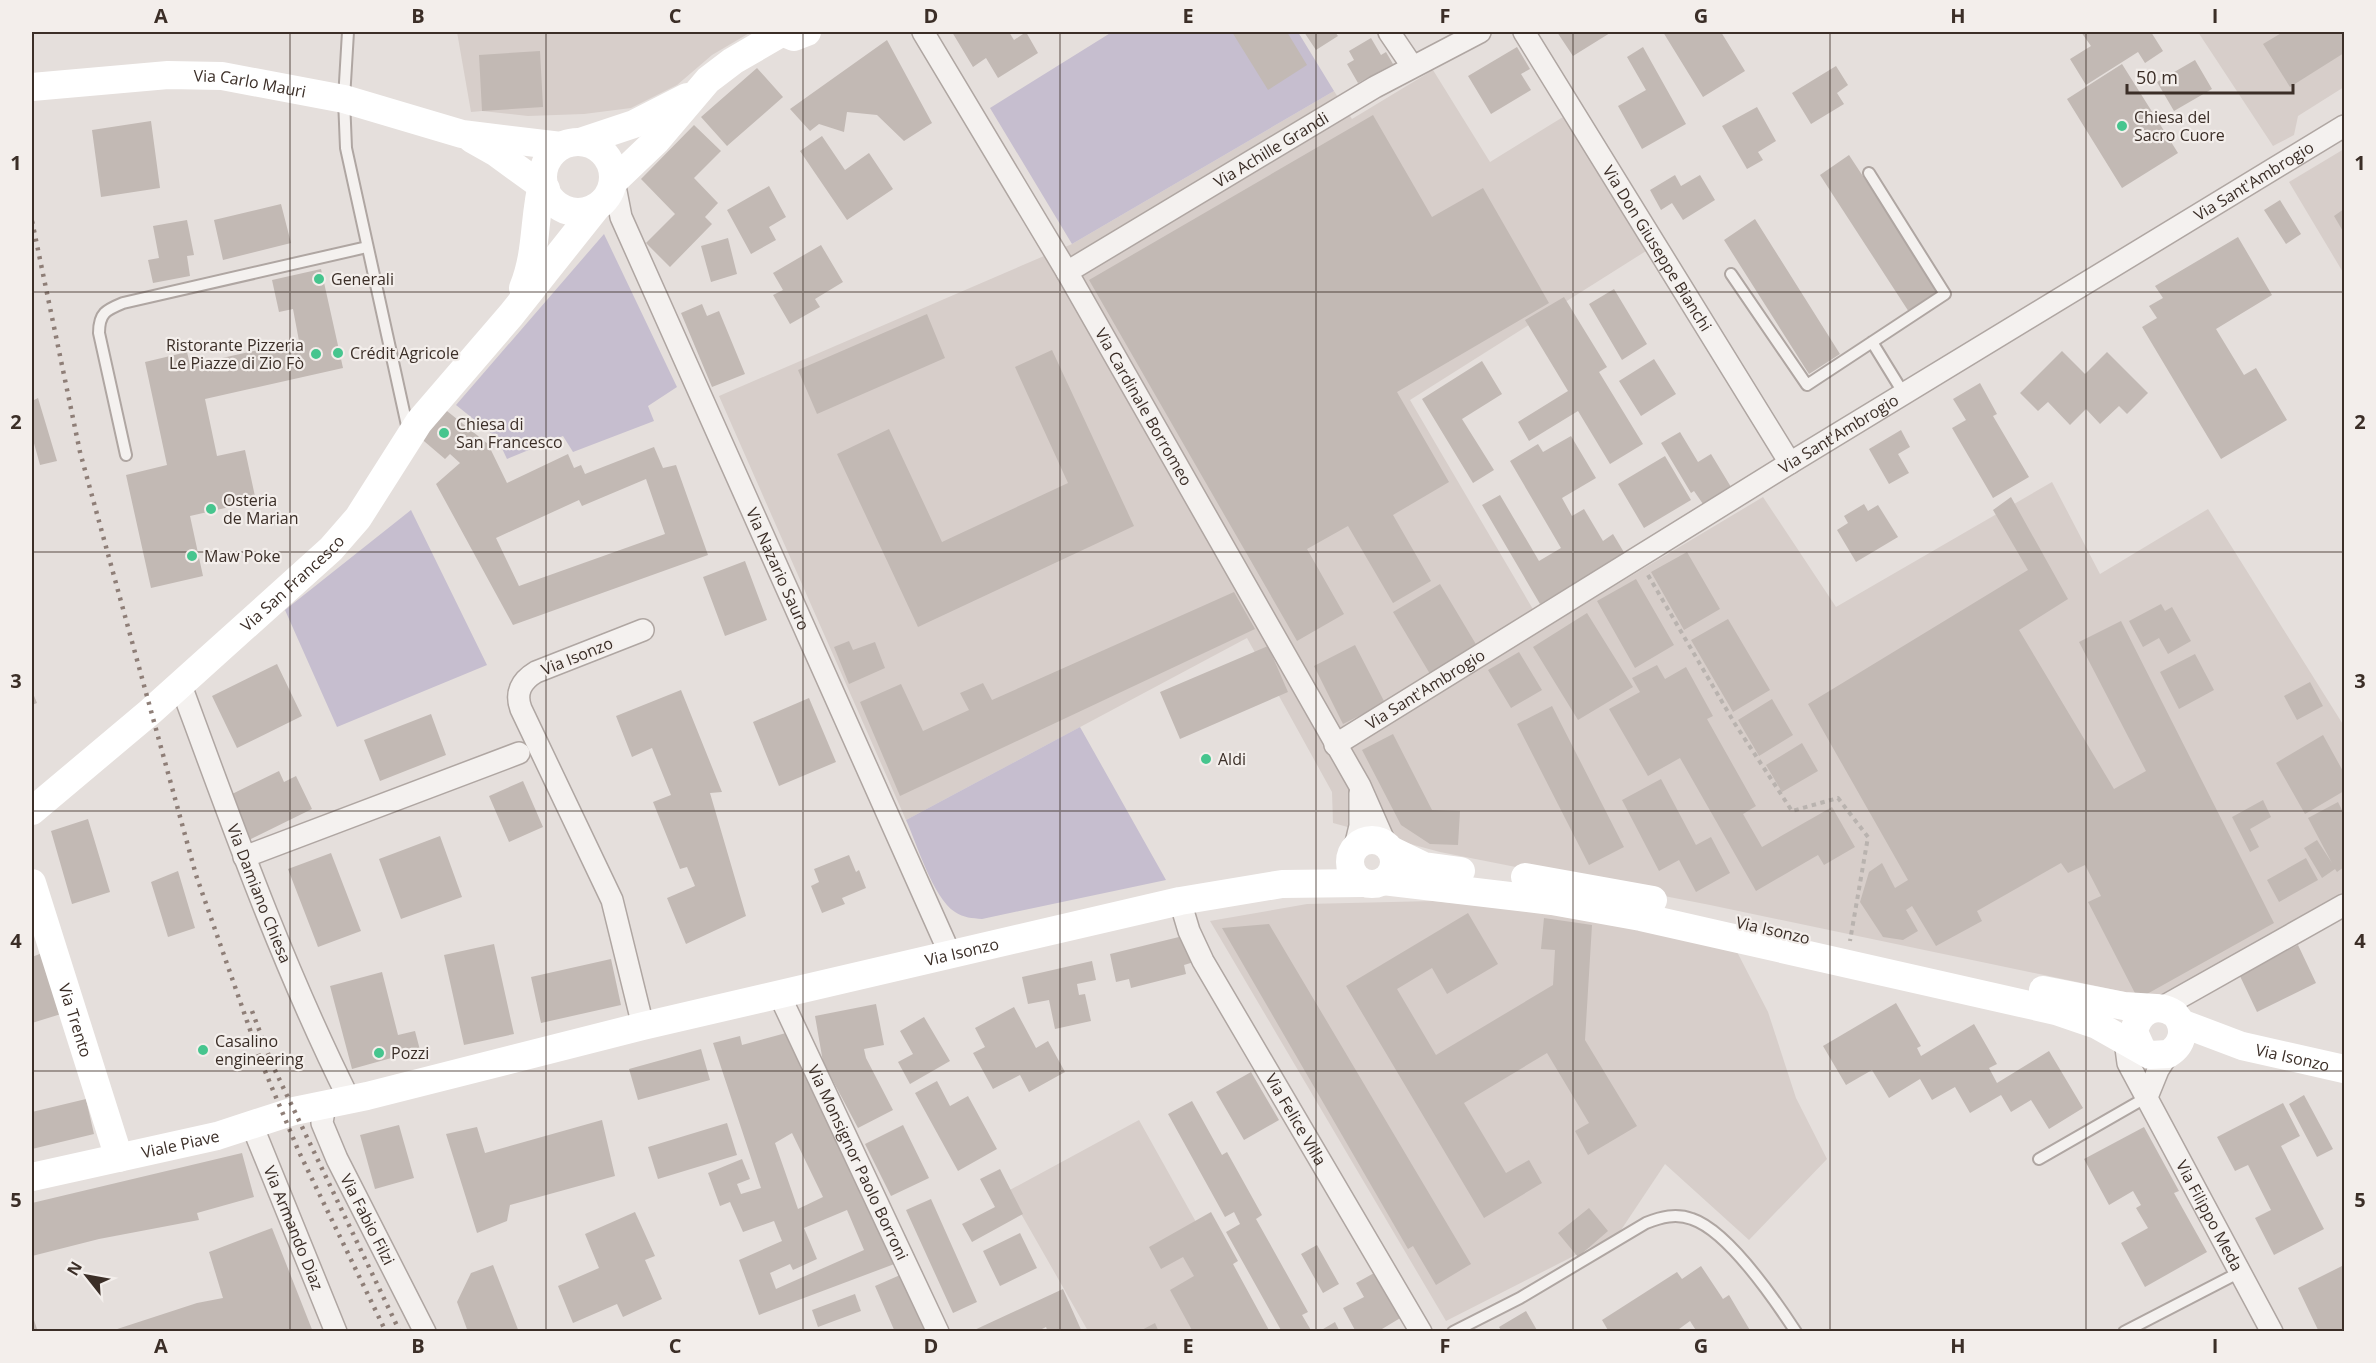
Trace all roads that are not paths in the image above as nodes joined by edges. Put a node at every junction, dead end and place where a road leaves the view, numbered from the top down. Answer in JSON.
{"nodes":[{"id":1,"x":348,"y":32,"type":"edge"},
{"id":2,"x":791,"y":32,"type":"edge"},
{"id":3,"x":922,"y":32,"type":"edge"},
{"id":4,"x":1389,"y":32,"type":"edge"},
{"id":5,"x":1479,"y":32,"type":"edge"},
{"id":6,"x":1524,"y":32,"type":"edge"},
{"id":7,"x":1412,"y":66,"type":"junction"},
{"id":8,"x":32,"y":84,"type":"edge"},
{"id":9,"x":696,"y":91,"type":"junction"},
{"id":10,"x":344,"y":99,"type":"junction"},
{"id":11,"x":2344,"y":126,"type":"edge"},
{"id":12,"x":462,"y":134,"type":"junction"},
{"id":13,"x":571,"y":144,"type":"junction"},
{"id":14,"x":1869,"y":172,"type":"dead end"},
{"id":15,"x":614,"y":181,"type":"junction"},
{"id":16,"x":543,"y":186,"type":"junction"},
{"id":17,"x":596,"y":208,"type":"junction"},
{"id":18,"x":367,"y":247,"type":"junction"},
{"id":19,"x":1067,"y":272,"type":"junction"},
{"id":20,"x":1731,"y":274,"type":"dead end"},
{"id":21,"x":511,"y":315,"type":"junction"},
{"id":22,"x":1872,"y":342,"type":"junction"},
{"id":23,"x":1904,"y":394,"type":"junction"},
{"id":24,"x":409,"y":436,"type":"junction"},
{"id":25,"x":126,"y":455,"type":"dead end"},
{"id":26,"x":1790,"y":463,"type":"junction"},
{"id":27,"x":643,"y":630,"type":"dead end"},
{"id":28,"x":180,"y":683,"type":"junction"},
{"id":29,"x":1335,"y":744,"type":"junction"},
{"id":30,"x":519,"y":753,"type":"dead end"},
{"id":31,"x":1360,"y":786,"type":"junction"},
{"id":32,"x":32,"y":811,"type":"edge"},
{"id":33,"x":1388,"y":847,"type":"junction"},
{"id":34,"x":1352,"y":852,"type":"junction"},
{"id":35,"x":244,"y":857,"type":"junction"},
{"id":36,"x":1373,"y":882,"type":"junction"},
{"id":37,"x":32,"y":883,"type":"edge"},
{"id":38,"x":1282,"y":884,"type":"junction"},
{"id":39,"x":1180,"y":901,"type":"junction"},
{"id":40,"x":2344,"y":905,"type":"edge"},
{"id":41,"x":950,"y":954,"type":"junction"},
{"id":42,"x":779,"y":994,"type":"junction"},
{"id":43,"x":2170,"y":1015,"type":"junction"},
{"id":44,"x":643,"y":1026,"type":"junction"},
{"id":45,"x":2149,"y":1046,"type":"junction"},
{"id":46,"x":2242,"y":1046,"type":"junction"},
{"id":47,"x":2344,"y":1069,"type":"edge"},
{"id":48,"x":2147,"y":1097,"type":"junction"},
{"id":49,"x":337,"y":1101,"type":"junction"},
{"id":50,"x":252,"y":1125,"type":"junction"},
{"id":51,"x":119,"y":1158,"type":"junction"},
{"id":52,"x":2038,"y":1159,"type":"dead end"},
{"id":53,"x":32,"y":1177,"type":"edge"},
{"id":54,"x":2240,"y":1272,"type":"junction"},
{"id":55,"x":336,"y":1332,"type":"edge"},
{"id":56,"x":425,"y":1332,"type":"edge"},
{"id":57,"x":938,"y":1332,"type":"edge"},
{"id":58,"x":1421,"y":1332,"type":"edge"},
{"id":59,"x":1453,"y":1332,"type":"edge"},
{"id":60,"x":1796,"y":1332,"type":"edge"},
{"id":61,"x":2124,"y":1332,"type":"edge"},
{"id":62,"x":2272,"y":1332,"type":"edge"}],
"edges":[{"from":1,"to":10,"type":"lane"},
{"from":2,"to":9,"type":"street"},
{"from":3,"to":19,"type":"street","name":"Via Cardinale Borromeo"},
{"from":4,"to":7,"type":"street"},
{"from":5,"to":7,"type":"street","name":"Via Achille Grandi"},
{"from":6,"to":26,"type":"street","name":"Via Don Giuseppe Bianchi"},
{"from":7,"to":19,"type":"street","name":"Via Achille Grandi"},
{"from":8,"to":10,"type":"street","name":"Via Carlo Mauri"},
{"from":9,"to":13,"type":"street"},
{"from":9,"to":15,"type":"street"},
{"from":10,"to":12,"type":"street","name":"Via Carlo Mauri"},
{"from":10,"to":18,"type":"lane"},
{"from":11,"to":23,"type":"street","name":"Via Sant'Ambrogio"},
{"from":12,"to":13,"type":"street","name":"Via Carlo Mauri"},
{"from":12,"to":16,"type":"street","name":"Via Carlo Mauri"},
{"from":13,"to":15,"type":"street"},
{"from":13,"to":16,"type":"street"},
{"from":14,"to":22,"type":"lane"},
{"from":15,"to":17,"type":"street"},
{"from":15,"to":41,"type":"street","name":"Via Nazario Sauro"},
{"from":16,"to":17,"type":"street"},
{"from":16,"to":21,"type":"street","name":"Via San Francesco"},
{"from":17,"to":21,"type":"street","name":"Via San Francesco"},
{"from":18,"to":24,"type":"lane"},
{"from":18,"to":25,"type":"lane"},
{"from":19,"to":29,"type":"street","name":"Via Cardinale Borromeo"},
{"from":20,"to":22,"type":"lane"},
{"from":21,"to":24,"type":"street","name":"Via San Francesco"},
{"from":22,"to":23,"type":"lane"},
{"from":23,"to":26,"type":"street","name":"Via Sant'Ambrogio"},
{"from":24,"to":28,"type":"street","name":"Via San Francesco"},
{"from":26,"to":29,"type":"street","name":"Via Sant'Ambrogio"},
{"from":27,"to":44,"type":"street","name":"Via Isonzo"},
{"from":28,"to":32,"type":"street","name":"Via San Francesco"},
{"from":28,"to":35,"type":"street","name":"Via Damiano Chiesa"},
{"from":29,"to":31,"type":"street","name":"Via Cardinale Borromeo"},
{"from":30,"to":35,"type":"street"},
{"from":31,"to":33,"type":"street","name":"Via Cardinale Borromeo"},
{"from":31,"to":34,"type":"street"},
{"from":33,"to":34,"type":"street"},
{"from":33,"to":36,"type":"street"},
{"from":33,"to":43,"type":"street","name":"Via Isonzo"},
{"from":34,"to":36,"type":"street"},
{"from":34,"to":38,"type":"street","name":"Via Isonzo"},
{"from":35,"to":49,"type":"street","name":"Via Damiano Chiesa"},
{"from":36,"to":38,"type":"street","name":"Via Isonzo"},
{"from":36,"to":45,"type":"street","name":"Via Isonzo"},
{"from":37,"to":51,"type":"street","name":"Via Trento"},
{"from":38,"to":39,"type":"street","name":"Via Isonzo"},
{"from":39,"to":41,"type":"street","name":"Via Isonzo"},
{"from":39,"to":58,"type":"street","name":"Via Felice Villa"},
{"from":40,"to":43,"type":"street"},
{"from":41,"to":42,"type":"street","name":"Via Isonzo"},
{"from":42,"to":44,"type":"street","name":"Via Isonzo"},
{"from":42,"to":57,"type":"street","name":"Via Monsignor Paolo Borroni"},
{"from":43,"to":45,"type":"street"},
{"from":43,"to":45,"type":"street"},
{"from":43,"to":46,"type":"street","name":"Via Isonzo"},
{"from":44,"to":49,"type":"street","name":"Via Isonzo"},
{"from":45,"to":46,"type":"street","name":"Via Isonzo"},
{"from":45,"to":48,"type":"street"},
{"from":45,"to":48,"type":"street","name":"Via Filippo Meda"},
{"from":46,"to":47,"type":"street","name":"Via Isonzo"},
{"from":48,"to":52,"type":"lane"},
{"from":48,"to":54,"type":"street","name":"Via Filippo Meda"},
{"from":49,"to":50,"type":"street","name":"Viale Piave"},
{"from":49,"to":56,"type":"street","name":"Via Fabio Filzi"},
{"from":50,"to":51,"type":"street","name":"Viale Piave"},
{"from":50,"to":55,"type":"street","name":"Via Armando Diaz"},
{"from":51,"to":53,"type":"street","name":"Viale Piave"},
{"from":54,"to":61,"type":"lane"},
{"from":54,"to":62,"type":"street","name":"Via Filippo Meda"},
{"from":59,"to":60,"type":"lane"}]}
